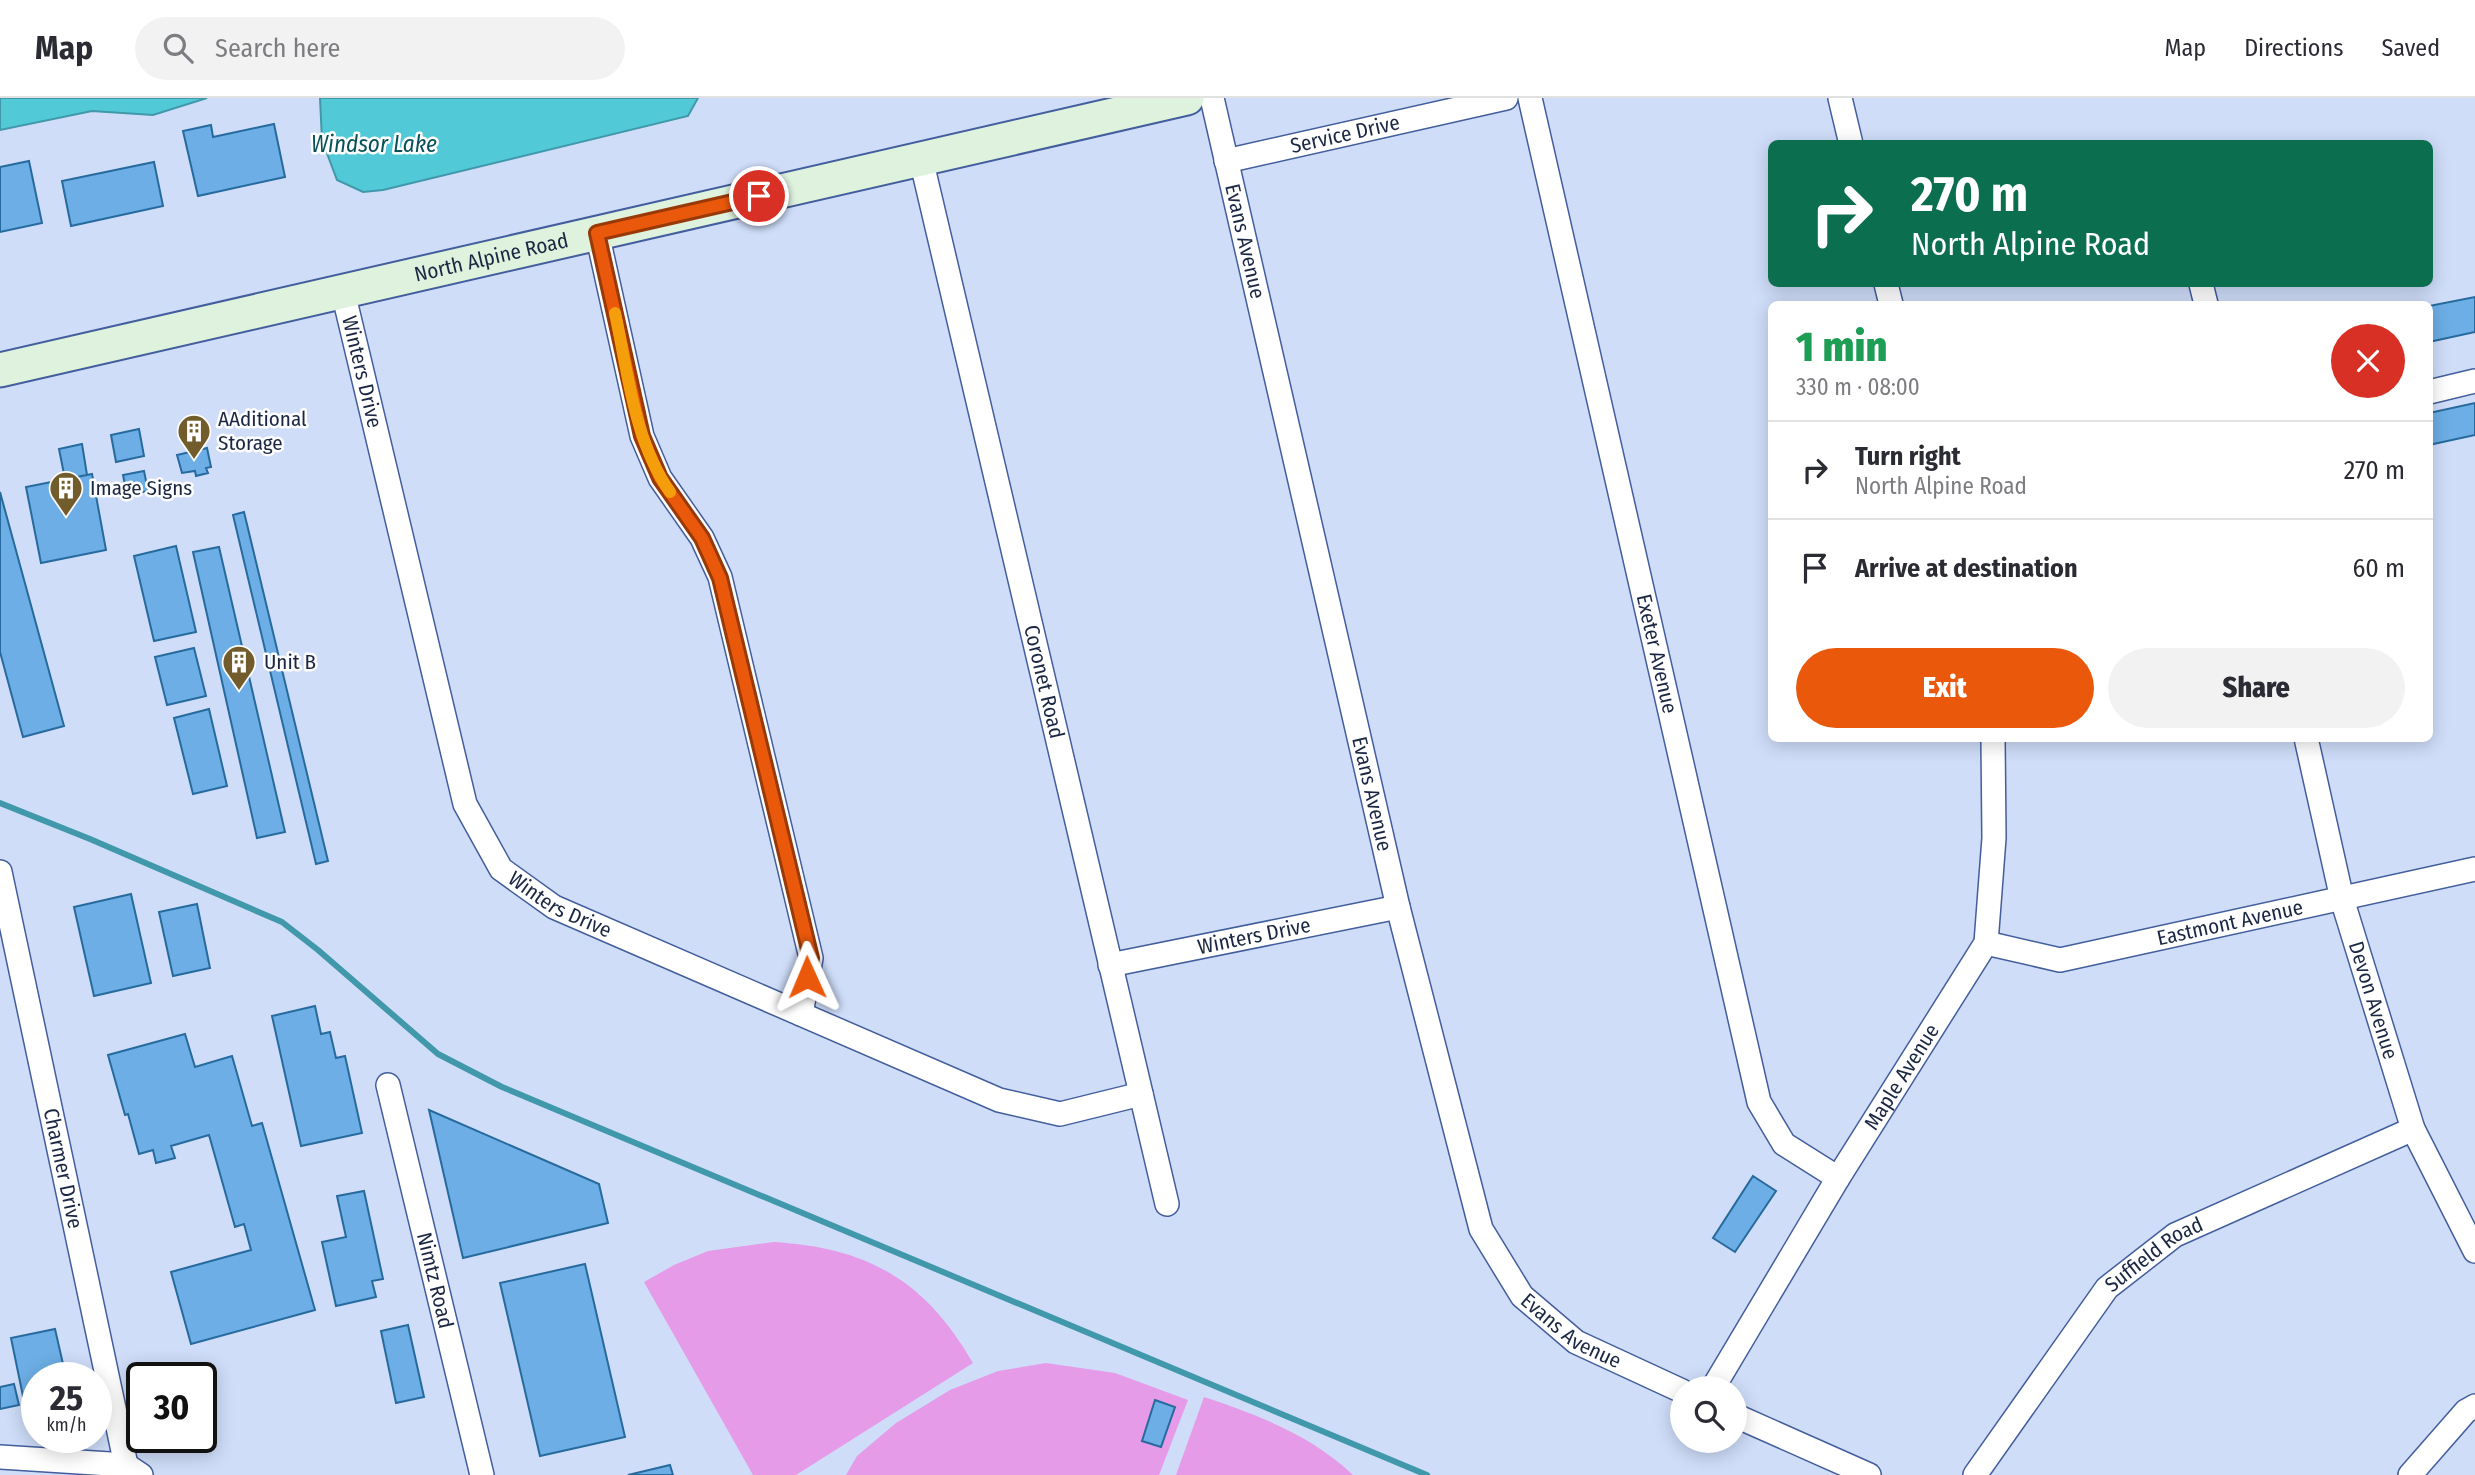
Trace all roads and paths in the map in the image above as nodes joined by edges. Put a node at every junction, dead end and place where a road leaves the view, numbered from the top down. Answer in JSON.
{"nodes":[{"id":1,"x":1187,"y":98,"type":"edge"},
{"id":2,"x":1212,"y":98,"type":"edge"},
{"id":3,"x":1506,"y":98,"type":"edge"},
{"id":4,"x":1530,"y":98,"type":"edge"},
{"id":5,"x":1840,"y":98,"type":"edge"},
{"id":6,"x":1851,"y":140,"type":"edge"},
{"id":7,"x":921,"y":159,"type":"junction"},
{"id":8,"x":1226,"y":161,"type":"junction"},
{"id":9,"x":597,"y":233,"type":"junction"},
{"id":10,"x":343,"y":292,"type":"junction"},
{"id":11,"x":0,"y":370,"type":"edge"},
{"id":12,"x":2475,"y":381,"type":"edge"},
{"id":13,"x":2433,"y":391,"type":"edge"},
{"id":14,"x":1993,"y":742,"type":"edge"},
{"id":15,"x":2307,"y":742,"type":"edge"},
{"id":16,"x":2475,"y":869,"type":"edge"},
{"id":17,"x":0,"y":872,"type":"edge"},
{"id":18,"x":2343,"y":899,"type":"junction"},
{"id":19,"x":1398,"y":906,"type":"junction"},
{"id":20,"x":1986,"y":943,"type":"junction"},
{"id":21,"x":1110,"y":965,"type":"junction"},
{"id":22,"x":801,"y":1014,"type":"junction"},
{"id":23,"x":388,"y":1085,"type":"dead end"},
{"id":24,"x":1141,"y":1094,"type":"junction"},
{"id":25,"x":2413,"y":1129,"type":"junction"},
{"id":26,"x":1839,"y":1178,"type":"junction"},
{"id":27,"x":1167,"y":1204,"type":"dead end"},
{"id":28,"x":2475,"y":1251,"type":"edge"},
{"id":29,"x":1720,"y":1376,"type":"edge"},
{"id":30,"x":1670,"y":1385,"type":"edge"},
{"id":31,"x":2475,"y":1406,"type":"edge"},
{"id":32,"x":1747,"y":1421,"type":"edge"},
{"id":33,"x":0,"y":1457,"type":"edge"},
{"id":34,"x":134,"y":1470,"type":"edge"},
{"id":35,"x":482,"y":1475,"type":"edge"},
{"id":36,"x":1869,"y":1475,"type":"edge"},
{"id":37,"x":1975,"y":1475,"type":"edge"},
{"id":38,"x":2410,"y":1475,"type":"edge"}],
"edges":[{"from":1,"to":7,"type":"main road","name":"North Alpine Road"},
{"from":2,"to":8,"type":"street","name":"Evans Avenue"},
{"from":3,"to":8,"type":"street","name":"Service Drive"},
{"from":4,"to":26,"type":"street","name":"Exeter Avenue"},
{"from":5,"to":6,"type":"street"},
{"from":7,"to":9,"type":"main road","name":"North Alpine Road"},
{"from":7,"to":21,"type":"street","name":"Coronet Road"},
{"from":8,"to":19,"type":"street","name":"Evans Avenue"},
{"from":9,"to":10,"type":"main road","name":"North Alpine Road"},
{"from":9,"to":22,"type":"street"},
{"from":10,"to":11,"type":"main road","name":"North Alpine Road"},
{"from":10,"to":22,"type":"street","name":"Winters Drive"},
{"from":12,"to":13,"type":"street"},
{"from":14,"to":20,"type":"street","name":"Maple Avenue"},
{"from":15,"to":18,"type":"street","name":"Devon Avenue"},
{"from":16,"to":18,"type":"street","name":"Eastmont Avenue"},
{"from":17,"to":34,"type":"street","name":"Charmer Drive"},
{"from":18,"to":20,"type":"street","name":"Eastmont Avenue"},
{"from":18,"to":25,"type":"street","name":"Devon Avenue"},
{"from":19,"to":21,"type":"street","name":"Winters Drive"},
{"from":19,"to":30,"type":"street","name":"Evans Avenue"},
{"from":20,"to":26,"type":"street","name":"Maple Avenue"},
{"from":21,"to":24,"type":"street","name":"Coronet Road"},
{"from":22,"to":24,"type":"street","name":"Winters Drive"},
{"from":23,"to":35,"type":"street","name":"Nimtz Road"},
{"from":24,"to":27,"type":"street","name":"Coronet Road"},
{"from":25,"to":28,"type":"street","name":"Devon Avenue"},
{"from":25,"to":37,"type":"street","name":"Suffield Road"},
{"from":26,"to":29,"type":"street","name":"Maple Avenue"},
{"from":31,"to":38,"type":"street"},
{"from":32,"to":36,"type":"street"},
{"from":33,"to":34,"type":"street"}]}
